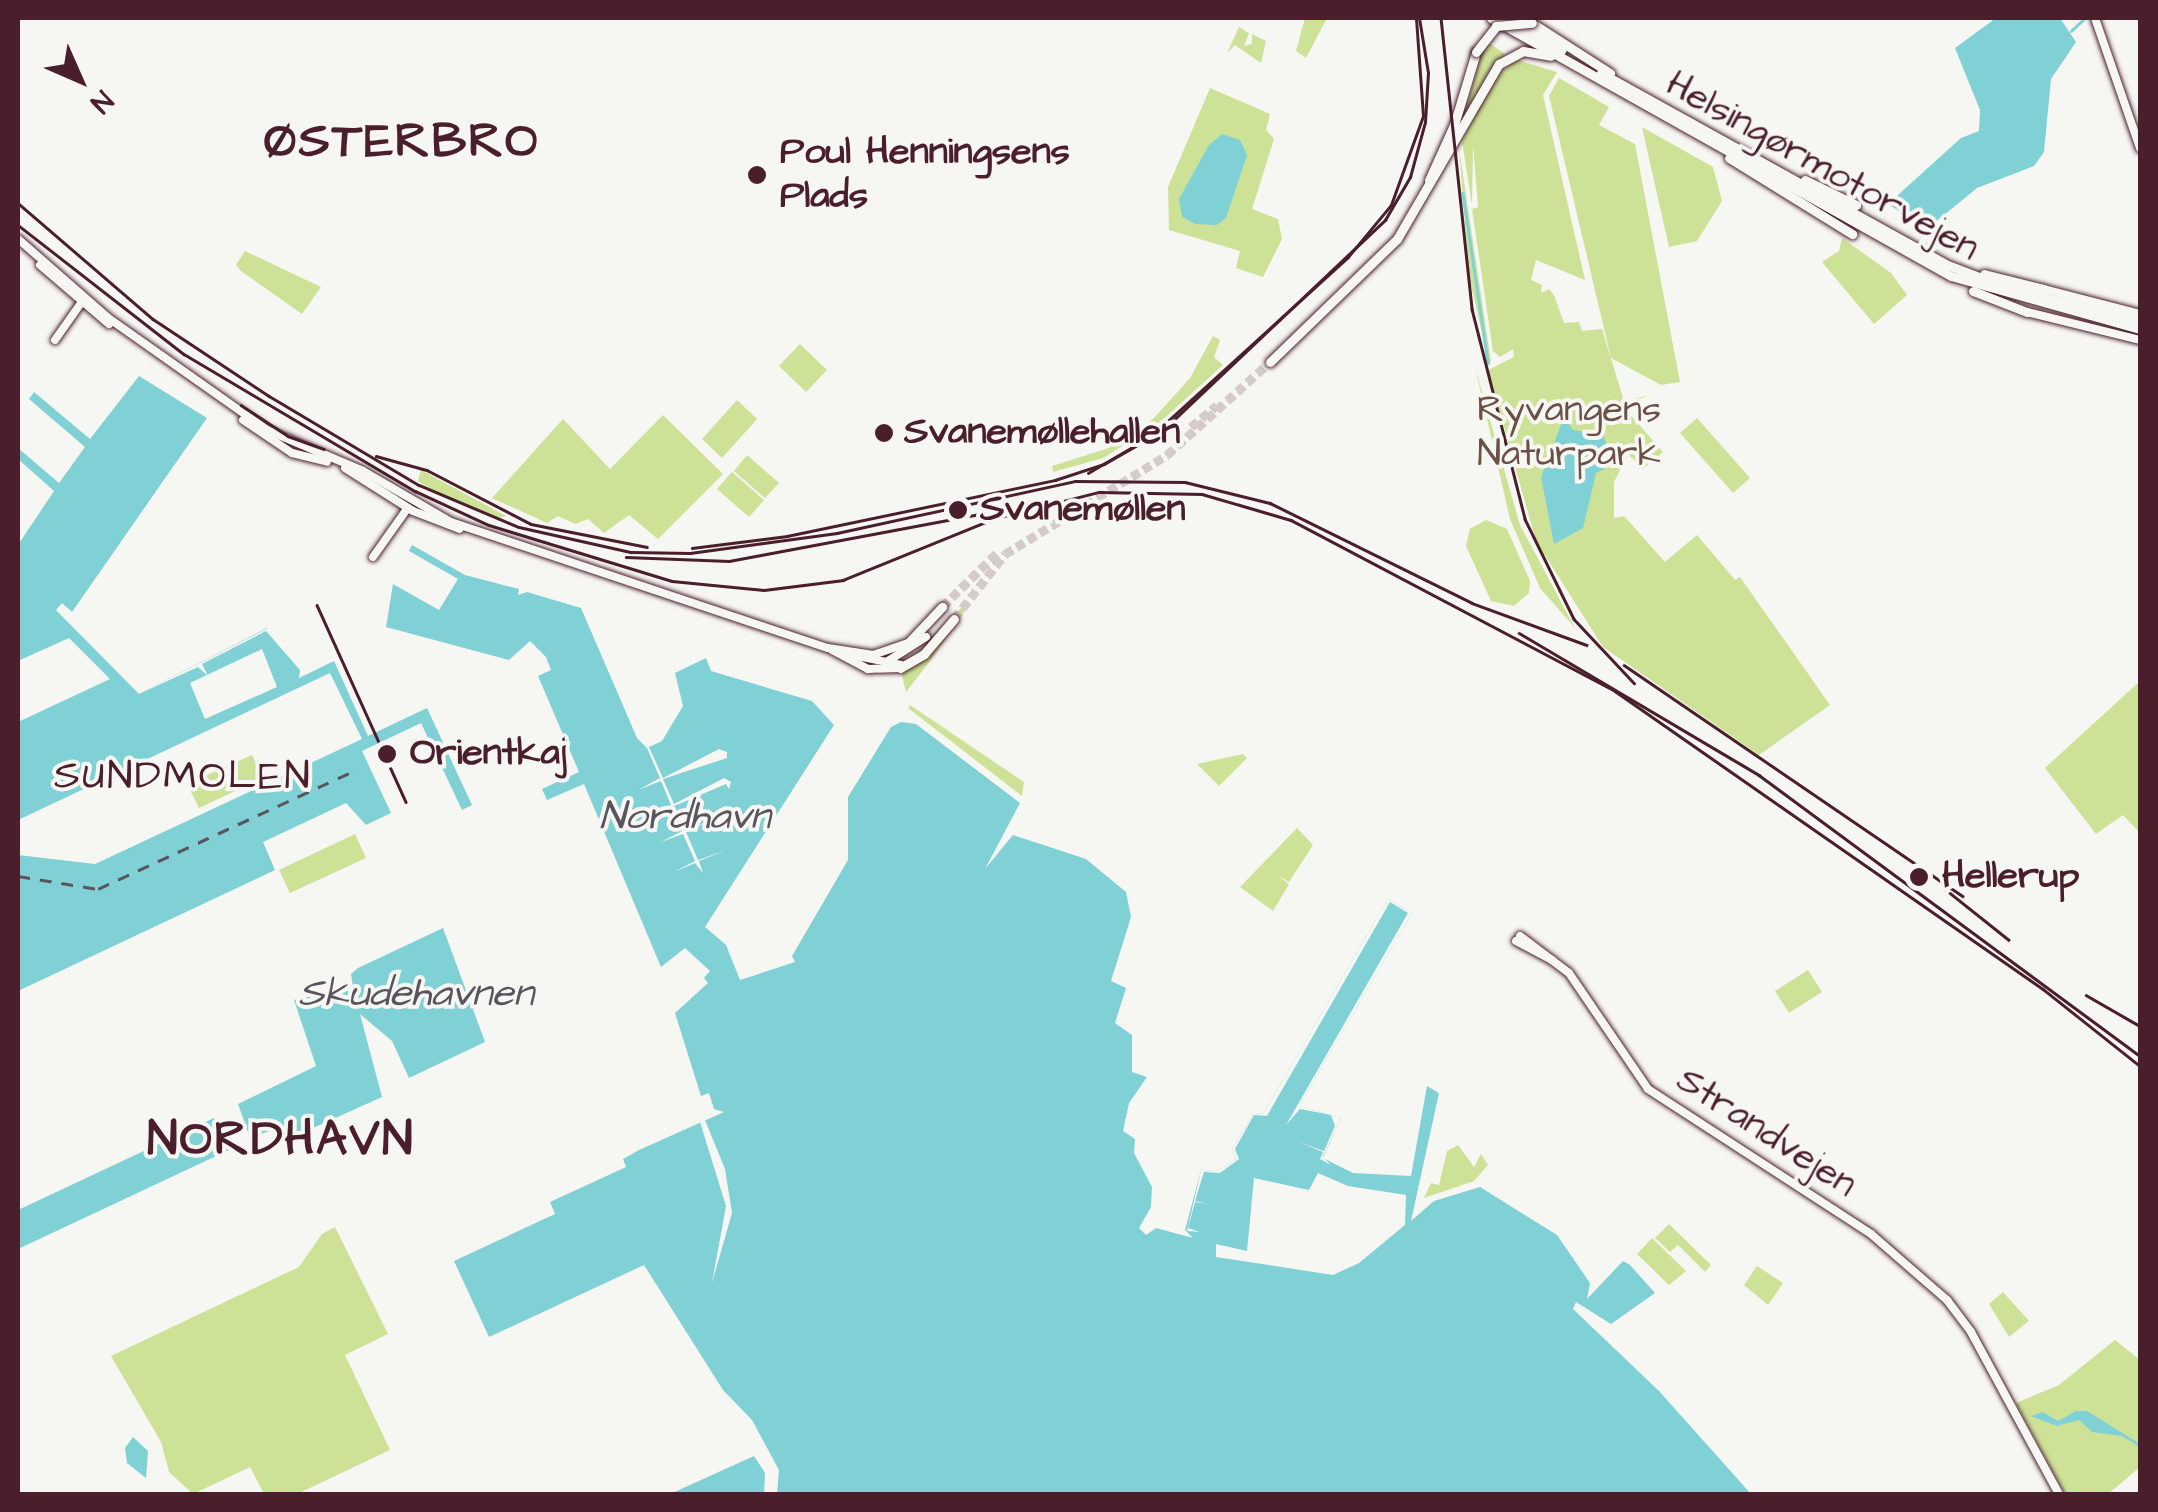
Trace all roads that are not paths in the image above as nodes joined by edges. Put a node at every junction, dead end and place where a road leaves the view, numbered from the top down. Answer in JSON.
{"nodes":[{"id":1,"x":1491,"y":18,"type":"edge"},
{"id":2,"x":1505,"y":18,"type":"edge"},
{"id":3,"x":2098,"y":18,"type":"edge"},
{"id":4,"x":1617,"y":85,"type":"junction"},
{"id":5,"x":1691,"y":130,"type":"junction"},
{"id":6,"x":2140,"y":148,"type":"edge"},
{"id":7,"x":1740,"y":150,"type":"junction"},
{"id":8,"x":1856,"y":205,"type":"dead end"},
{"id":9,"x":1852,"y":234,"type":"dead end"},
{"id":10,"x":1880,"y":238,"type":"junction"},
{"id":11,"x":1895,"y":238,"type":"junction"},
{"id":12,"x":18,"y":242,"type":"edge"},
{"id":13,"x":2044,"y":289,"type":"joint"},
{"id":14,"x":82,"y":300,"type":"junction"},
{"id":15,"x":2027,"y":312,"type":"joint"},
{"id":16,"x":2140,"y":317,"type":"edge"},
{"id":17,"x":2140,"y":329,"type":"edge"},
{"id":18,"x":55,"y":340,"type":"dead end"},
{"id":19,"x":2140,"y":340,"type":"edge"},
{"id":20,"x":400,"y":500,"type":"junction"},
{"id":21,"x":408,"y":509,"type":"junction"},
{"id":22,"x":479,"y":532,"type":"junction"},
{"id":23,"x":373,"y":556,"type":"dead end"},
{"id":24,"x":942,"y":607,"type":"tunnel mouth"},
{"id":25,"x":954,"y":619,"type":"tunnel mouth"},
{"id":26,"x":926,"y":637,"type":"dead end"},
{"id":27,"x":908,"y":643,"type":"joint"},
{"id":28,"x":828,"y":648,"type":"junction"},
{"id":29,"x":864,"y":662,"type":"junction"},
{"id":30,"x":882,"y":662,"type":"junction"},
{"id":31,"x":900,"y":667,"type":"junction"},
{"id":32,"x":895,"y":680,"type":"dead end"},
{"id":33,"x":1518,"y":939,"type":"dead end"},
{"id":34,"x":2057,"y":1494,"type":"edge"}],
"edges":[{"from":1,"to":4,"type":"highway","name":"Helsingørmotorvejen"},
{"from":2,"to":4,"type":"highway","name":"Helsingørmotorvejen"},
{"from":3,"to":6,"type":"main road"},
{"from":4,"to":4,"type":"highway","bridge":true},
{"from":4,"to":5,"type":"highway","name":"Helsingørmotorvejen"},
{"from":4,"to":7,"type":"highway","name":"Helsingørmotorvejen"},
{"from":5,"to":9,"type":"highway"},
{"from":5,"to":10,"type":"highway","name":"Helsingørmotorvejen"},
{"from":7,"to":8,"type":"highway"},
{"from":7,"to":11,"type":"highway","name":"Helsingørmotorvejen"},
{"from":10,"to":15,"type":"highway"},
{"from":10,"to":17,"type":"highway","name":"Helsingørmotorvejen"},
{"from":11,"to":13,"type":"highway"},
{"from":11,"to":16,"type":"highway","name":"Helsingørmotorvejen"},
{"from":12,"to":14,"type":"main road"},
{"from":13,"to":16,"type":"main road"},
{"from":14,"to":18,"type":"main road"},
{"from":14,"to":20,"type":"main road"},
{"from":15,"to":19,"type":"main road"},
{"from":20,"to":21,"type":"main road"},
{"from":20,"to":22,"type":"main road"},
{"from":21,"to":22,"type":"main road"},
{"from":21,"to":23,"type":"main road"},
{"from":22,"to":28,"type":"main road"},
{"from":24,"to":27,"type":"highway"},
{"from":25,"to":31,"type":"highway"},
{"from":26,"to":30,"type":"main road"},
{"from":27,"to":29,"type":"main road"},
{"from":28,"to":29,"type":"main road"},
{"from":28,"to":29,"type":"main road"},
{"from":29,"to":30,"type":"main road"},
{"from":29,"to":31,"type":"main road"},
{"from":29,"to":32,"type":"main road"},
{"from":30,"to":31,"type":"main road"},
{"from":33,"to":34,"type":"main road","name":"Strandvejen"}]}
